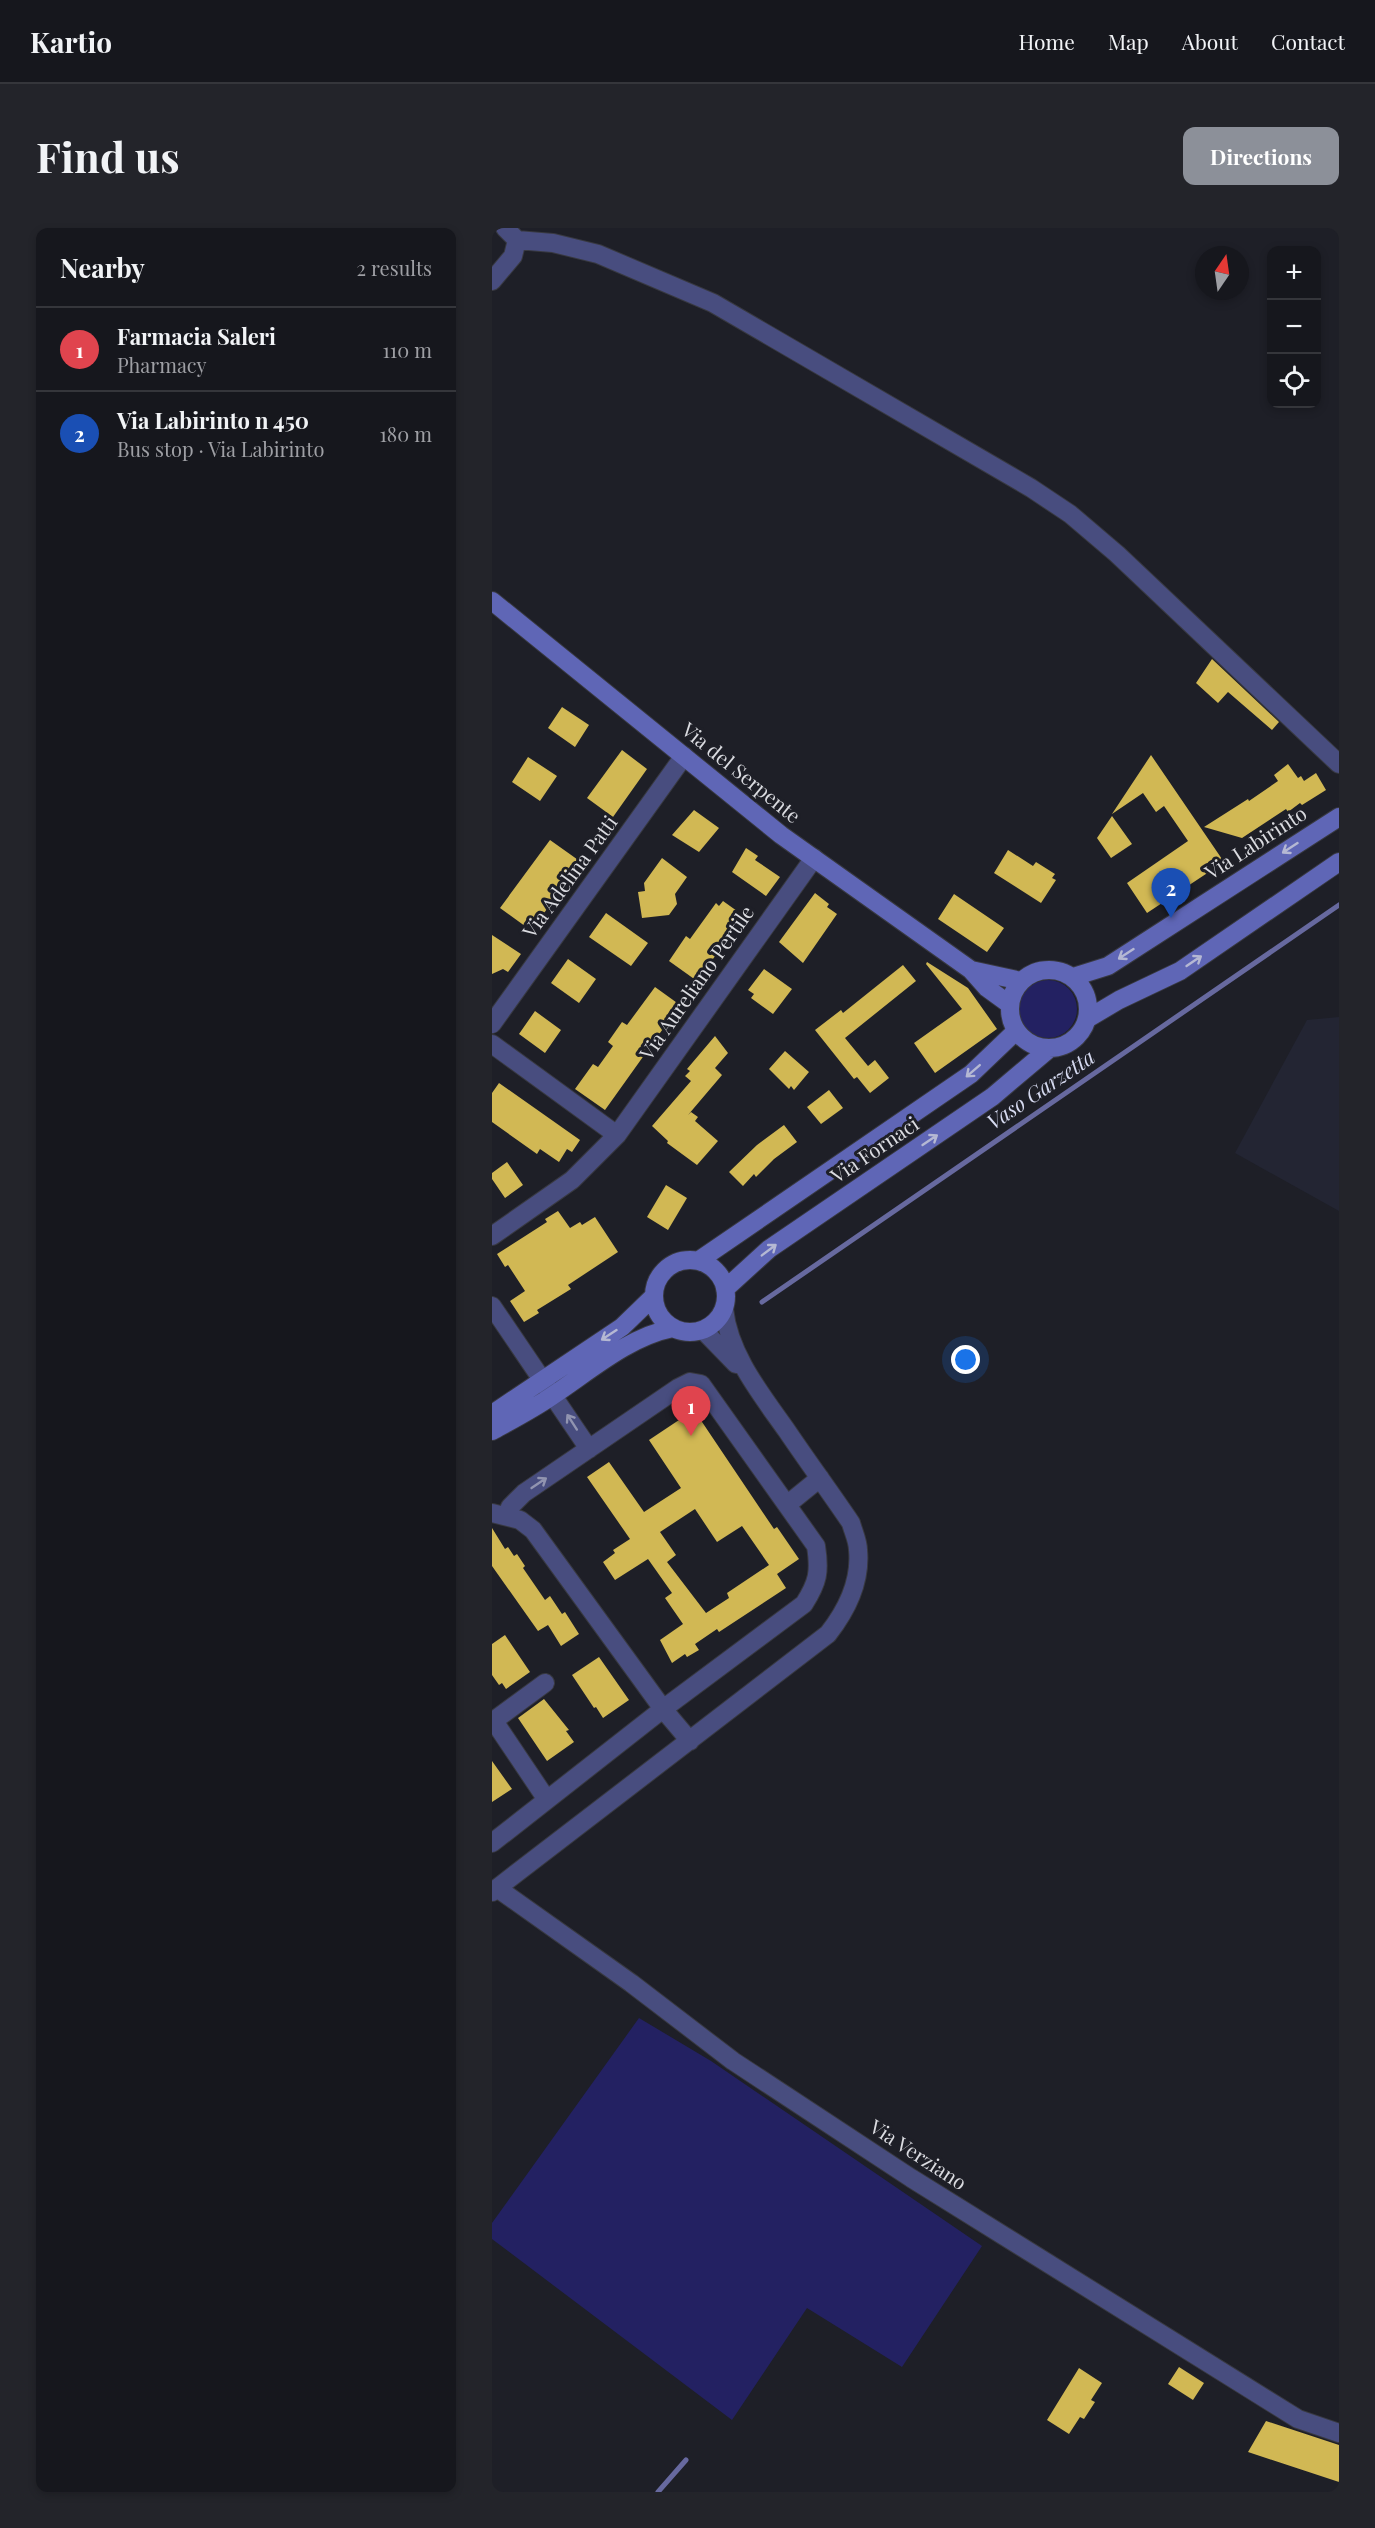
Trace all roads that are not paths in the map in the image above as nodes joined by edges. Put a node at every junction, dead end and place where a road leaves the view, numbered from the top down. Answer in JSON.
{"nodes":[{"id":1,"x":511,"y":234,"type":"edge"},
{"id":2,"x":492,"y":281,"type":"edge"},
{"id":3,"x":492,"y":601,"type":"edge"},
{"id":4,"x":684,"y":756,"type":"junction"},
{"id":5,"x":1339,"y":764,"type":"edge"},
{"id":6,"x":1339,"y":817,"type":"edge"},
{"id":7,"x":814,"y":858,"type":"junction"},
{"id":8,"x":1339,"y":862,"type":"edge"},
{"id":9,"x":971,"y":970,"type":"junction"},
{"id":10,"x":1073,"y":977,"type":"junction"},
{"id":11,"x":1021,"y":981,"type":"junction"},
{"id":12,"x":1010,"y":1004,"type":"junction"},
{"id":13,"x":1087,"y":1019,"type":"junction"},
{"id":14,"x":492,"y":1024,"type":"edge"},
{"id":15,"x":1016,"y":1031,"type":"junction"},
{"id":16,"x":492,"y":1044,"type":"edge"},
{"id":17,"x":1050,"y":1048,"type":"junction"},
{"id":18,"x":617,"y":1135,"type":"junction"},
{"id":19,"x":492,"y":1236,"type":"edge"},
{"id":20,"x":698,"y":1261,"type":"junction"},
{"id":21,"x":725,"y":1289,"type":"junction"},
{"id":22,"x":653,"y":1297,"type":"junction"},
{"id":23,"x":492,"y":1306,"type":"edge"},
{"id":24,"x":724,"y":1309,"type":"junction"},
{"id":25,"x":673,"y":1328,"type":"junction"},
{"id":26,"x":703,"y":1330,"type":"junction"},
{"id":27,"x":543,"y":1379,"type":"junction"},
{"id":28,"x":754,"y":1383,"type":"junction"},
{"id":29,"x":554,"y":1395,"type":"junction"},
{"id":30,"x":492,"y":1414,"type":"edge"},
{"id":31,"x":492,"y":1431,"type":"edge"},
{"id":32,"x":589,"y":1449,"type":"junction"},
{"id":33,"x":820,"y":1478,"type":"junction"},
{"id":34,"x":788,"y":1504,"type":"junction"},
{"id":35,"x":500,"y":1514,"type":"edge"},
{"id":36,"x":544,"y":1683,"type":"dead end"},
{"id":37,"x":663,"y":1709,"type":"junction"},
{"id":38,"x":493,"y":1721,"type":"edge"},
{"id":39,"x":690,"y":1741,"type":"junction"},
{"id":40,"x":547,"y":1800,"type":"junction"},
{"id":41,"x":492,"y":1843,"type":"edge"},
{"id":42,"x":494,"y":1890,"type":"edge"},
{"id":43,"x":1339,"y":2433,"type":"edge"}],
"edges":[{"from":1,"to":2,"type":"street"},
{"from":1,"to":5,"type":"street"},
{"from":3,"to":4,"type":"street","name":"Via del Serpente"},
{"from":4,"to":7,"type":"street","name":"Via del Serpente"},
{"from":4,"to":14,"type":"street","name":"Via Adelina Patti"},
{"from":6,"to":10,"type":"street","name":"Via Labirinto","one_way":true},
{"from":7,"to":9,"type":"street","name":"Via del Serpente"},
{"from":7,"to":18,"type":"street","name":"Via Aureliano Pertile"},
{"from":13,"to":8,"type":"street","one_way":true},
{"from":9,"to":11,"type":"street","name":"Via del Serpente"},
{"from":9,"to":12,"type":"street","name":"Via del Serpente"},
{"from":10,"to":11,"type":"street"},
{"from":10,"to":13,"type":"street"},
{"from":11,"to":12,"type":"street"},
{"from":12,"to":15,"type":"street"},
{"from":13,"to":17,"type":"street","name":"Via Fornaci"},
{"from":15,"to":17,"type":"street"},
{"from":15,"to":20,"type":"street","name":"Via Fornaci","one_way":true},
{"from":16,"to":18,"type":"street"},
{"from":21,"to":17,"type":"street","name":"Via Fornaci","one_way":true},
{"from":18,"to":19,"type":"street"},
{"from":20,"to":21,"type":"street"},
{"from":20,"to":22,"type":"street","name":"Via Fornaci"},
{"from":21,"to":24,"type":"street"},
{"from":22,"to":25,"type":"street"},
{"from":22,"to":27,"type":"street","name":"Via Fornaci","one_way":true},
{"from":23,"to":27,"type":"street"},
{"from":24,"to":26,"type":"street"},
{"from":24,"to":28,"type":"street"},
{"from":25,"to":26,"type":"street"},
{"from":25,"to":29,"type":"street"},
{"from":26,"to":28,"type":"street"},
{"from":27,"to":29,"type":"street"},
{"from":27,"to":30,"type":"street","name":"Via Fornaci"},
{"from":28,"to":33,"type":"street"},
{"from":29,"to":31,"type":"street"},
{"from":32,"to":29,"type":"street","one_way":true},
{"from":32,"to":34,"type":"street"},
{"from":35,"to":32,"type":"street","one_way":true},
{"from":33,"to":34,"type":"street"},
{"from":33,"to":39,"type":"street"},
{"from":34,"to":37,"type":"street"},
{"from":35,"to":37,"type":"street"},
{"from":36,"to":38,"type":"street"},
{"from":37,"to":39,"type":"street"},
{"from":37,"to":40,"type":"street"},
{"from":38,"to":40,"type":"street"},
{"from":39,"to":42,"type":"street"},
{"from":40,"to":41,"type":"street"},
{"from":42,"to":43,"type":"street","name":"Via Verziano"}]}
